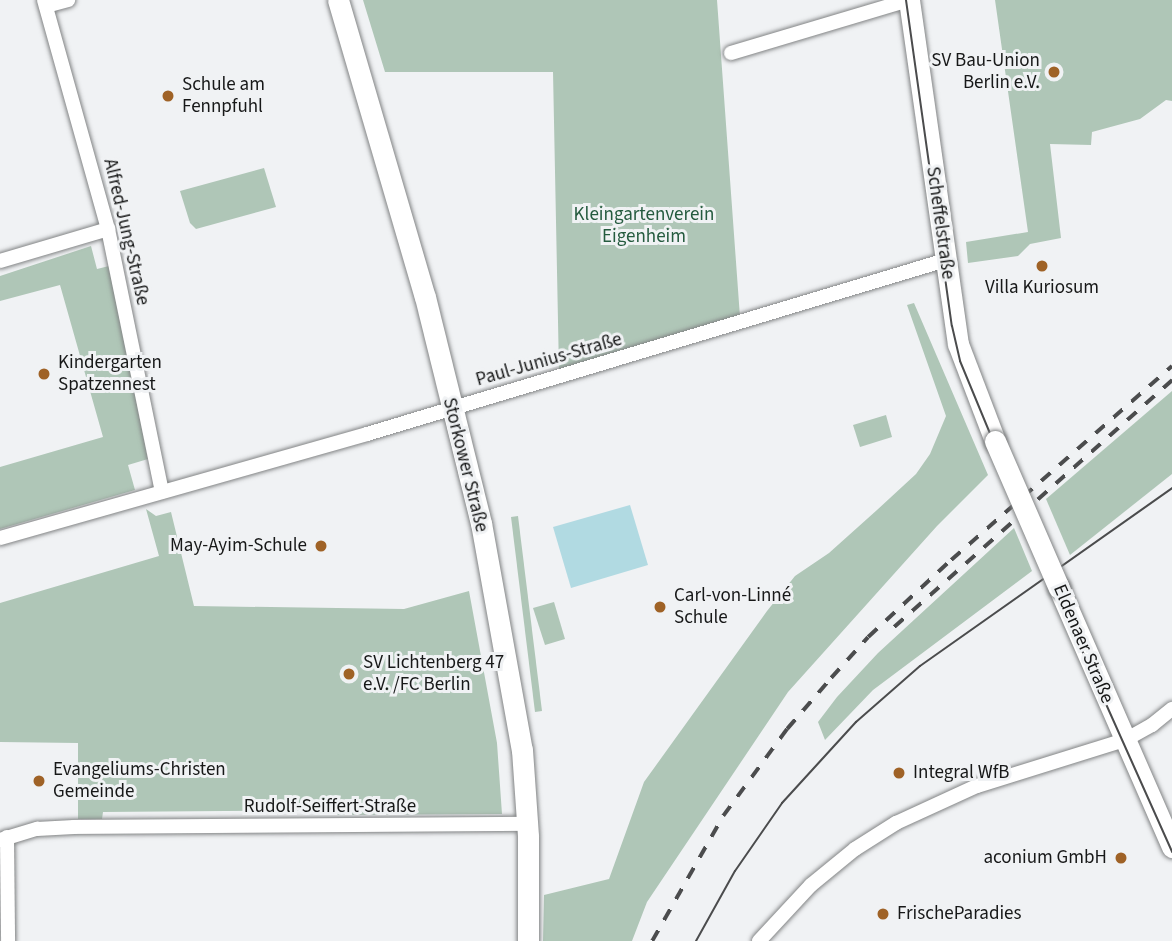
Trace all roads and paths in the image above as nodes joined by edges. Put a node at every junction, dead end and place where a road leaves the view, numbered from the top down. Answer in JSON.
{"nodes":[{"id":1,"x":68,"y":0,"type":"edge"},
{"id":2,"x":338,"y":0,"type":"edge"},
{"id":3,"x":909,"y":0,"type":"edge"},
{"id":4,"x":45,"y":3,"type":"edge"},
{"id":5,"x":731,"y":53,"type":"dead end"},
{"id":6,"x":108,"y":229,"type":"junction"},
{"id":7,"x":0,"y":261,"type":"edge"},
{"id":8,"x":946,"y":261,"type":"junction"},
{"id":9,"x":451,"y":408,"type":"junction"},
{"id":10,"x":995,"y":440,"type":"joint"},
{"id":11,"x":162,"y":492,"type":"junction"},
{"id":12,"x":0,"y":538,"type":"edge"},
{"id":13,"x":1172,"y":709,"type":"edge"},
{"id":14,"x":1125,"y":740,"type":"junction"},
{"id":15,"x":528,"y":824,"type":"junction"},
{"id":16,"x":4,"y":839,"type":"edge"},
{"id":17,"x":1172,"y":847,"type":"edge"},
{"id":18,"x":8,"y":941,"type":"edge"},
{"id":19,"x":528,"y":941,"type":"edge"},
{"id":20,"x":759,"y":941,"type":"edge"}],
"edges":[{"from":1,"to":4,"type":"street","name":"Alfred-Jung-Straße"},
{"from":2,"to":9,"type":"main road","name":"Storkower Straße"},
{"from":3,"to":5,"type":"street"},
{"from":3,"to":8,"type":"main road","name":"Scheffelstraße"},
{"from":4,"to":6,"type":"street","name":"Alfred-Jung-Straße"},
{"from":6,"to":7,"type":"street"},
{"from":6,"to":11,"type":"street","name":"Alfred-Jung-Straße"},
{"from":8,"to":9,"type":"street","name":"Paul-Junius-Straße"},
{"from":8,"to":10,"type":"main road","name":"Scheffelstraße"},
{"from":9,"to":11,"type":"street","name":"Paul-Junius-Straße"},
{"from":9,"to":15,"type":"main road","name":"Storkower Straße"},
{"from":10,"to":14,"type":"main road","name":"Eldenaer Straße","bridge":true},
{"from":11,"to":12,"type":"street","name":"Paul-Junius-Straße"},
{"from":13,"to":14,"type":"street"},
{"from":14,"to":17,"type":"main road","name":"Eldenaer Straße"},
{"from":14,"to":20,"type":"street"},
{"from":15,"to":16,"type":"street","name":"Rudolf-Seiffert-Straße"},
{"from":15,"to":19,"type":"main road","name":"Storkower Straße"},
{"from":16,"to":18,"type":"street","name":"Rudolf-Seiffert-Straße"}]}
